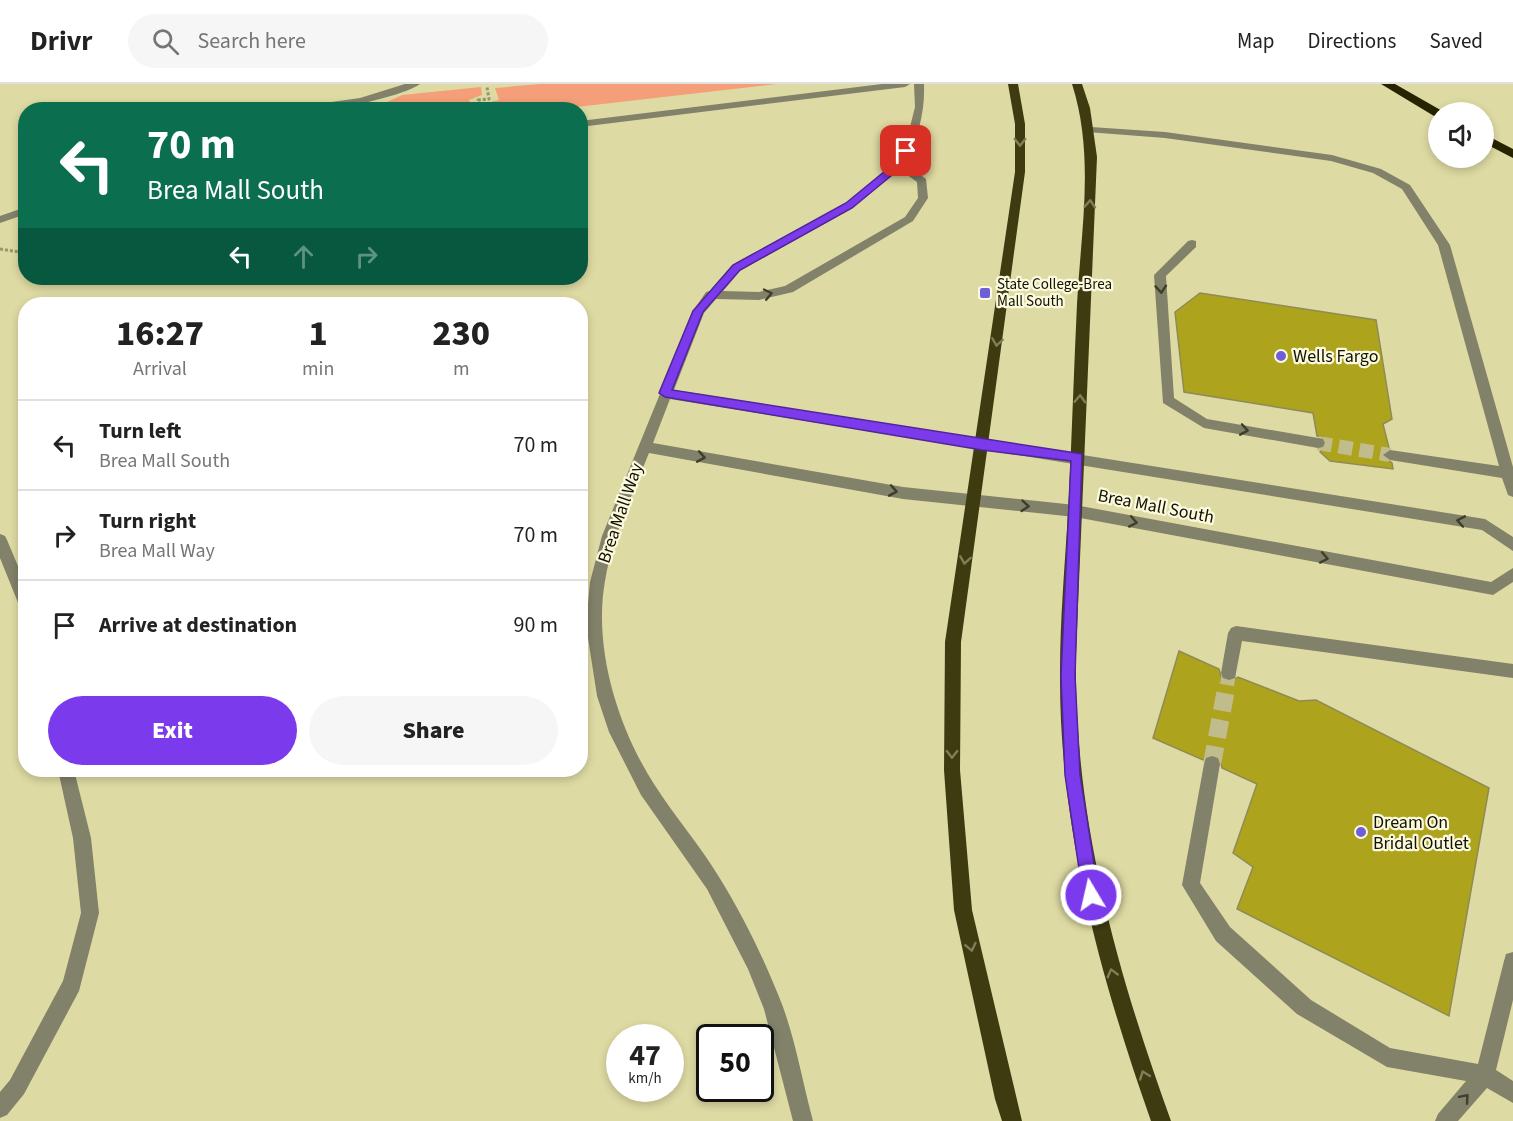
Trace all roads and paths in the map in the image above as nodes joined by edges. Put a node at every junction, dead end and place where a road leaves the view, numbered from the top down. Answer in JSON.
{"nodes":[{"id":1,"x":415,"y":84,"type":"edge"},
{"id":2,"x":905,"y":84,"type":"edge"},
{"id":3,"x":919,"y":84,"type":"edge"},
{"id":4,"x":1014,"y":84,"type":"edge"},
{"id":5,"x":1077,"y":84,"type":"edge"},
{"id":6,"x":1387,"y":84,"type":"edge"},
{"id":7,"x":487,"y":87,"type":"dead end"},
{"id":8,"x":354,"y":102,"type":"edge"},
{"id":9,"x":478,"y":102,"type":"edge"},
{"id":10,"x":1428,"y":107,"type":"edge"},
{"id":11,"x":588,"y":123,"type":"edge"},
{"id":12,"x":1090,"y":130,"type":"junction"},
{"id":13,"x":1494,"y":144,"type":"edge"},
{"id":14,"x":1513,"y":154,"type":"edge"},
{"id":15,"x":900,"y":164,"type":"junction"},
{"id":16,"x":18,"y":213,"type":"edge"},
{"id":17,"x":0,"y":220,"type":"edge"},
{"id":18,"x":1192,"y":244,"type":"dead end"},
{"id":19,"x":0,"y":249,"type":"edge"},
{"id":20,"x":18,"y":252,"type":"edge"},
{"id":21,"x":710,"y":295,"type":"junction"},
{"id":22,"x":665,"y":393,"type":"junction"},
{"id":23,"x":1318,"y":443,"type":"tunnel mouth"},
{"id":24,"x":982,"y":445,"type":"junction"},
{"id":25,"x":644,"y":447,"type":"junction"},
{"id":26,"x":1390,"y":455,"type":"tunnel mouth"},
{"id":27,"x":1077,"y":457,"type":"junction"},
{"id":28,"x":1508,"y":473,"type":"junction"},
{"id":29,"x":1513,"y":490,"type":"edge"},
{"id":30,"x":974,"y":502,"type":"junction"},
{"id":31,"x":1075,"y":511,"type":"junction"},
{"id":32,"x":0,"y":540,"type":"edge"},
{"id":33,"x":1513,"y":545,"type":"edge"},
{"id":34,"x":1513,"y":574,"type":"edge"},
{"id":35,"x":18,"y":585,"type":"edge"},
{"id":36,"x":1513,"y":672,"type":"edge"},
{"id":37,"x":1229,"y":673,"type":"tunnel mouth"},
{"id":38,"x":1212,"y":764,"type":"tunnel mouth"},
{"id":39,"x":68,"y":777,"type":"edge"},
{"id":40,"x":1513,"y":961,"type":"edge"},
{"id":41,"x":1485,"y":1075,"type":"junction"},
{"id":42,"x":1513,"y":1093,"type":"edge"},
{"id":43,"x":0,"y":1108,"type":"edge"},
{"id":44,"x":803,"y":1121,"type":"edge"},
{"id":45,"x":1012,"y":1121,"type":"edge"},
{"id":46,"x":1161,"y":1121,"type":"edge"},
{"id":47,"x":1446,"y":1121,"type":"edge"}],
"edges":[{"from":1,"to":8,"type":"lane"},
{"from":2,"to":11,"type":"lane"},
{"from":3,"to":15,"type":"lane","name":"Brea Mall Way"},
{"from":4,"to":24,"type":"main road","one_way":true},
{"from":5,"to":12,"type":"main road"},
{"from":6,"to":10,"type":"highway"},
{"from":7,"to":9,"type":"path"},
{"from":27,"to":12,"type":"main road","one_way":true},
{"from":12,"to":28,"type":"lane"},
{"from":13,"to":14,"type":"highway"},
{"from":15,"to":21,"type":"lane","name":"Brea Mall Way"},
{"from":21,"to":15,"type":"lane","one_way":true},
{"from":16,"to":17,"type":"lane"},
{"from":18,"to":23,"type":"lane","one_way":true},
{"from":19,"to":20,"type":"path"},
{"from":21,"to":22,"type":"lane","name":"Brea Mall Way"},
{"from":22,"to":24,"type":"lane","name":"Brea Mall South"},
{"from":22,"to":25,"type":"lane","name":"Brea Mall Way"},
{"from":24,"to":27,"type":"lane","name":"Brea Mall South"},
{"from":24,"to":30,"type":"main road"},
{"from":25,"to":30,"type":"lane","name":"Brea Mall South","one_way":true},
{"from":25,"to":44,"type":"lane","name":"Brea Mall Way"},
{"from":26,"to":28,"type":"lane"},
{"from":27,"to":31,"type":"main road"},
{"from":33,"to":27,"type":"lane","name":"Brea Mall South","one_way":true},
{"from":28,"to":29,"type":"lane"},
{"from":30,"to":31,"type":"lane","name":"Brea Mall South","one_way":true},
{"from":30,"to":45,"type":"main road","one_way":true},
{"from":31,"to":34,"type":"lane","name":"Brea Mall South","one_way":true},
{"from":46,"to":31,"type":"main road","one_way":true},
{"from":32,"to":35,"type":"lane"},
{"from":36,"to":37,"type":"lane"},
{"from":38,"to":41,"type":"lane"},
{"from":39,"to":43,"type":"lane"},
{"from":40,"to":41,"type":"lane"},
{"from":41,"to":42,"type":"lane"},
{"from":47,"to":41,"type":"lane","one_way":true}]}
